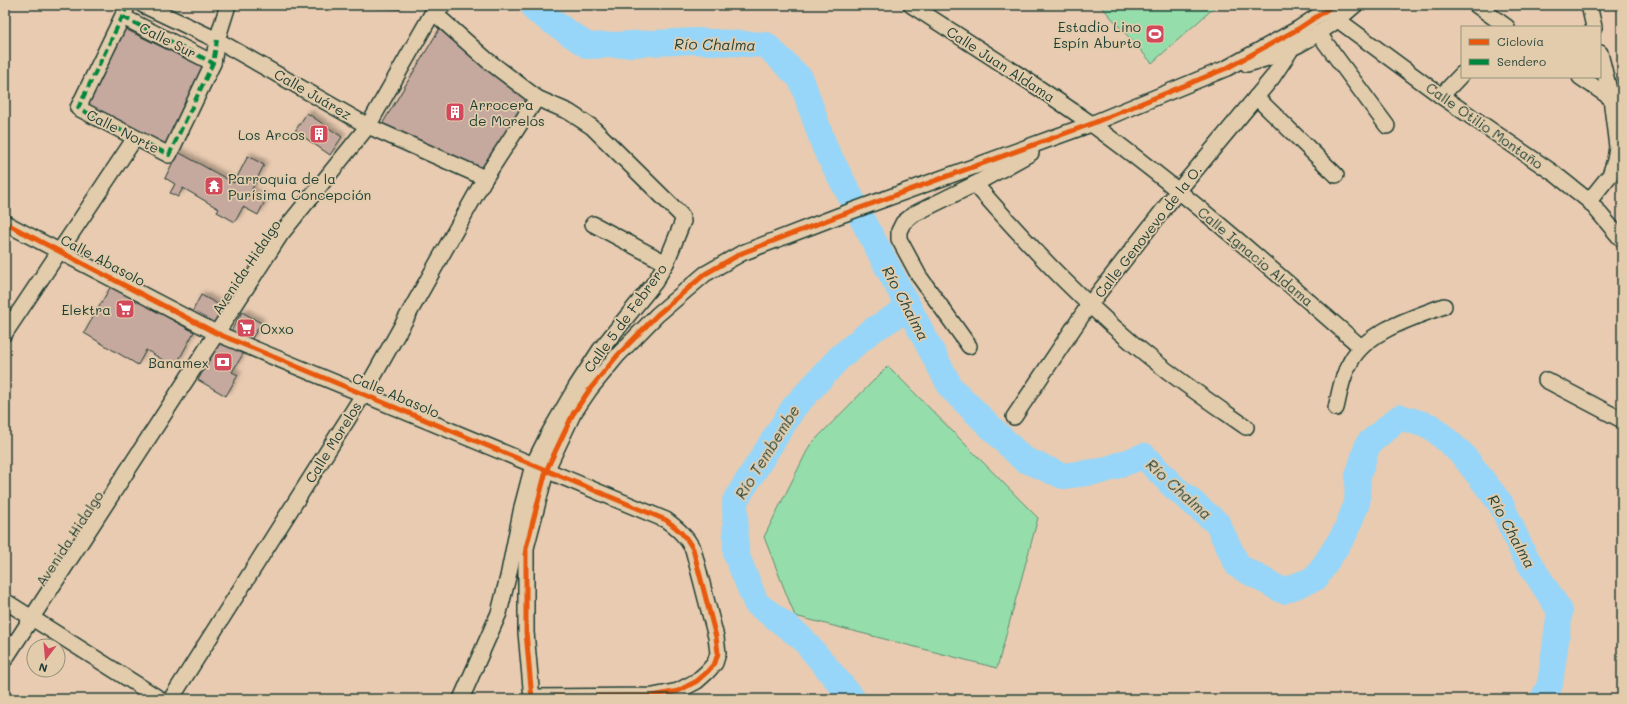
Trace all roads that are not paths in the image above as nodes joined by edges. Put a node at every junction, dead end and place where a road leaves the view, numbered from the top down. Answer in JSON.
{"nodes":[{"id":1,"x":143,"y":5,"type":"edge"},
{"id":2,"x":228,"y":5,"type":"edge"},
{"id":3,"x":911,"y":5,"type":"edge"},
{"id":4,"x":1334,"y":5,"type":"edge"},
{"id":5,"x":1355,"y":5,"type":"edge"},
{"id":6,"x":1476,"y":5,"type":"edge"},
{"id":7,"x":1589,"y":5,"type":"edge"},
{"id":8,"x":436,"y":7,"type":"edge"},
{"id":9,"x":126,"y":11,"type":"edge"},
{"id":10,"x":1338,"y":20,"type":"junction"},
{"id":11,"x":1505,"y":26,"type":"edge"},
{"id":12,"x":1594,"y":26,"type":"edge"},
{"id":13,"x":1319,"y":34,"type":"junction"},
{"id":14,"x":217,"y":40,"type":"junction"},
{"id":15,"x":1290,"y":51,"type":"junction"},
{"id":16,"x":1601,"y":57,"type":"edge"},
{"id":17,"x":213,"y":63,"type":"junction"},
{"id":18,"x":1227,"y":68,"type":"junction"},
{"id":19,"x":1461,"y":75,"type":"edge"},
{"id":20,"x":1581,"y":78,"type":"edge"},
{"id":21,"x":1441,"y":96,"type":"junction"},
{"id":22,"x":1256,"y":97,"type":"junction"},
{"id":23,"x":537,"y":98,"type":"junction"},
{"id":24,"x":1611,"y":98,"type":"junction"},
{"id":25,"x":1091,"y":124,"type":"junction"},
{"id":26,"x":368,"y":126,"type":"junction"},
{"id":27,"x":1387,"y":126,"type":"dead end"},
{"id":28,"x":1061,"y":135,"type":"junction"},
{"id":29,"x":135,"y":138,"type":"junction"},
{"id":30,"x":1336,"y":175,"type":"dead end"},
{"id":31,"x":485,"y":178,"type":"junction"},
{"id":32,"x":975,"y":184,"type":"junction"},
{"id":33,"x":1178,"y":190,"type":"junction"},
{"id":34,"x":1589,"y":201,"type":"junction"},
{"id":35,"x":5,"y":224,"type":"edge"},
{"id":36,"x":593,"y":224,"type":"dead end"},
{"id":37,"x":1622,"y":240,"type":"edge"},
{"id":38,"x":59,"y":250,"type":"junction"},
{"id":39,"x":666,"y":263,"type":"junction"},
{"id":40,"x":1089,"y":305,"type":"junction"},
{"id":41,"x":1444,"y":306,"type":"dead end"},
{"id":42,"x":5,"y":333,"type":"edge"},
{"id":43,"x":216,"y":333,"type":"junction"},
{"id":44,"x":969,"y":346,"type":"dead end"},
{"id":45,"x":1361,"y":347,"type":"junction"},
{"id":46,"x":1546,"y":380,"type":"dead end"},
{"id":47,"x":363,"y":395,"type":"junction"},
{"id":48,"x":1336,"y":408,"type":"dead end"},
{"id":49,"x":1014,"y":417,"type":"dead end"},
{"id":50,"x":1622,"y":420,"type":"edge"},
{"id":51,"x":1246,"y":427,"type":"dead end"},
{"id":52,"x":540,"y":468,"type":"junction"},
{"id":53,"x":520,"y":545,"type":"junction"},
{"id":54,"x":5,"y":601,"type":"edge"},
{"id":55,"x":32,"y":617,"type":"junction"},
{"id":56,"x":5,"y":659,"type":"edge"},
{"id":57,"x":532,"y":698,"type":"edge"},
{"id":58,"x":160,"y":699,"type":"edge"},
{"id":59,"x":171,"y":699,"type":"edge"},
{"id":60,"x":461,"y":699,"type":"edge"}],
"edges":[{"from":1,"to":14,"type":"street","name":"Calle Juárez"},
{"from":2,"to":14,"type":"street"},
{"from":3,"to":25,"type":"street","name":"Calle Juan Aldama"},
{"from":4,"to":18,"type":"street"},
{"from":5,"to":10,"type":"street"},
{"from":6,"to":11,"type":"street"},
{"from":7,"to":12,"type":"street"},
{"from":8,"to":23,"type":"street","name":"Calle 5 de Febrero"},
{"from":8,"to":26,"type":"street","name":"Avenida Hidalgo"},
{"from":9,"to":17,"type":"street","name":"Calle Sur"},
{"from":9,"to":29,"type":"street","name":"Calle Norte"},
{"from":10,"to":13,"type":"street"},
{"from":10,"to":21,"type":"street","name":"Calle Otilio Montaño"},
{"from":13,"to":15,"type":"street"},
{"from":13,"to":27,"type":"street"},
{"from":14,"to":17,"type":"street"},
{"from":14,"to":26,"type":"street","name":"Calle Juárez"},
{"from":15,"to":18,"type":"street"},
{"from":15,"to":22,"type":"street","name":"Calle Genovevo de la O."},
{"from":16,"to":24,"type":"street"},
{"from":17,"to":29,"type":"street","name":"Calle Norte"},
{"from":18,"to":25,"type":"street"},
{"from":19,"to":21,"type":"street"},
{"from":20,"to":24,"type":"street"},
{"from":21,"to":34,"type":"street","name":"Calle Otilio Montaño"},
{"from":22,"to":30,"type":"street"},
{"from":22,"to":33,"type":"street","name":"Calle Genovevo de la O."},
{"from":23,"to":31,"type":"street","name":"Calle Morelos"},
{"from":23,"to":39,"type":"street","name":"Calle 5 de Febrero"},
{"from":24,"to":34,"type":"street"},
{"from":25,"to":28,"type":"street"},
{"from":25,"to":33,"type":"street","name":"Calle Ignacio Aldama"},
{"from":26,"to":31,"type":"street","name":"Calle Juárez"},
{"from":26,"to":43,"type":"street","name":"Avenida Hidalgo"},
{"from":28,"to":32,"type":"street"},
{"from":28,"to":52,"type":"street"},
{"from":29,"to":38,"type":"street"},
{"from":31,"to":47,"type":"street","name":"Calle Morelos"},
{"from":32,"to":40,"type":"street"},
{"from":32,"to":44,"type":"street"},
{"from":33,"to":40,"type":"street","name":"Calle Genovevo de la O."},
{"from":33,"to":45,"type":"street","name":"Calle Ignacio Aldama"},
{"from":34,"to":37,"type":"street","name":"Calle Otilio Montaño"},
{"from":35,"to":38,"type":"street","name":"Calle Abasolo"},
{"from":36,"to":39,"type":"street"},
{"from":38,"to":42,"type":"street"},
{"from":38,"to":43,"type":"street","name":"Calle Abasolo"},
{"from":39,"to":52,"type":"street","name":"Calle 5 de Febrero"},
{"from":40,"to":49,"type":"street","name":"Calle Genovevo de la O."},
{"from":40,"to":51,"type":"street"},
{"from":41,"to":45,"type":"street"},
{"from":43,"to":47,"type":"street","name":"Calle Abasolo"},
{"from":43,"to":55,"type":"street","name":"Avenida Hidalgo"},
{"from":45,"to":48,"type":"street"},
{"from":46,"to":50,"type":"street"},
{"from":47,"to":52,"type":"street","name":"Calle Abasolo"},
{"from":47,"to":59,"type":"street","name":"Calle Morelos"},
{"from":52,"to":53,"type":"street"},
{"from":52,"to":57,"type":"street","name":"Calle Abasolo"},
{"from":53,"to":57,"type":"street"},
{"from":53,"to":60,"type":"street"},
{"from":54,"to":55,"type":"street"},
{"from":55,"to":56,"type":"street","name":"Avenida Hidalgo"},
{"from":55,"to":58,"type":"street"}]}
